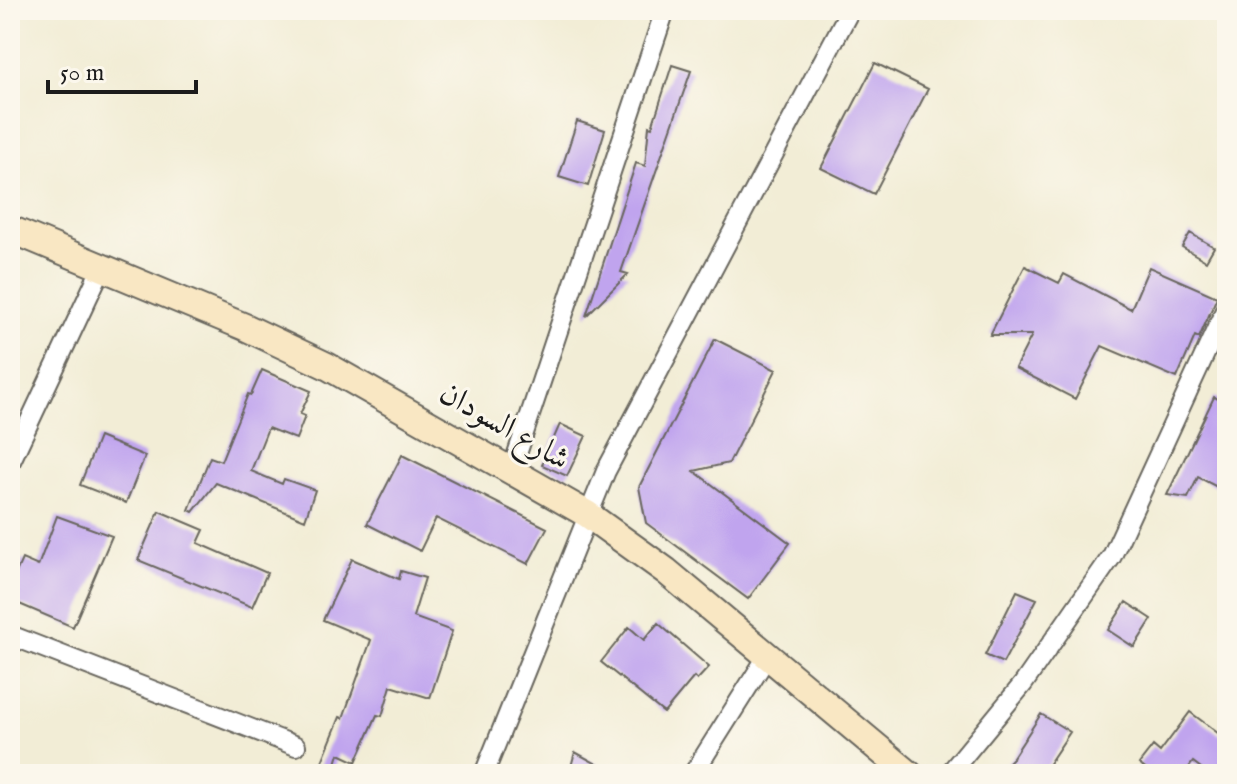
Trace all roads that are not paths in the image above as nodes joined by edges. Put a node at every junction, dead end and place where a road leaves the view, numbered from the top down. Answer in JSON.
{"nodes":[{"id":1,"x":665,"y":10,"type":"edge"},
{"id":2,"x":850,"y":10,"type":"edge"},
{"id":3,"x":10,"y":229,"type":"edge"},
{"id":4,"x":102,"y":267,"type":"junction"},
{"id":5,"x":1227,"y":306,"type":"edge"},
{"id":6,"x":10,"y":463,"type":"edge"},
{"id":7,"x":512,"y":469,"type":"junction"},
{"id":8,"x":587,"y":514,"type":"junction"},
{"id":9,"x":10,"y":635,"type":"edge"},
{"id":10,"x":768,"y":655,"type":"junction"},
{"id":11,"x":296,"y":746,"type":"dead end"},
{"id":12,"x":484,"y":774,"type":"edge"},
{"id":13,"x":693,"y":774,"type":"edge"},
{"id":14,"x":909,"y":774,"type":"edge"},
{"id":15,"x":949,"y":774,"type":"edge"}],
"edges":[{"from":1,"to":7,"type":"street"},
{"from":2,"to":8,"type":"street"},
{"from":3,"to":4,"type":"main road","name":"شارع السودان"},
{"from":4,"to":6,"type":"street"},
{"from":4,"to":7,"type":"main road","name":"شارع السودان"},
{"from":5,"to":15,"type":"street"},
{"from":7,"to":8,"type":"main road","name":"شارع السودان"},
{"from":8,"to":10,"type":"main road","name":"شارع السودان"},
{"from":8,"to":12,"type":"street"},
{"from":9,"to":11,"type":"street"},
{"from":10,"to":13,"type":"street"},
{"from":10,"to":14,"type":"main road","name":"شارع السودان"}]}
